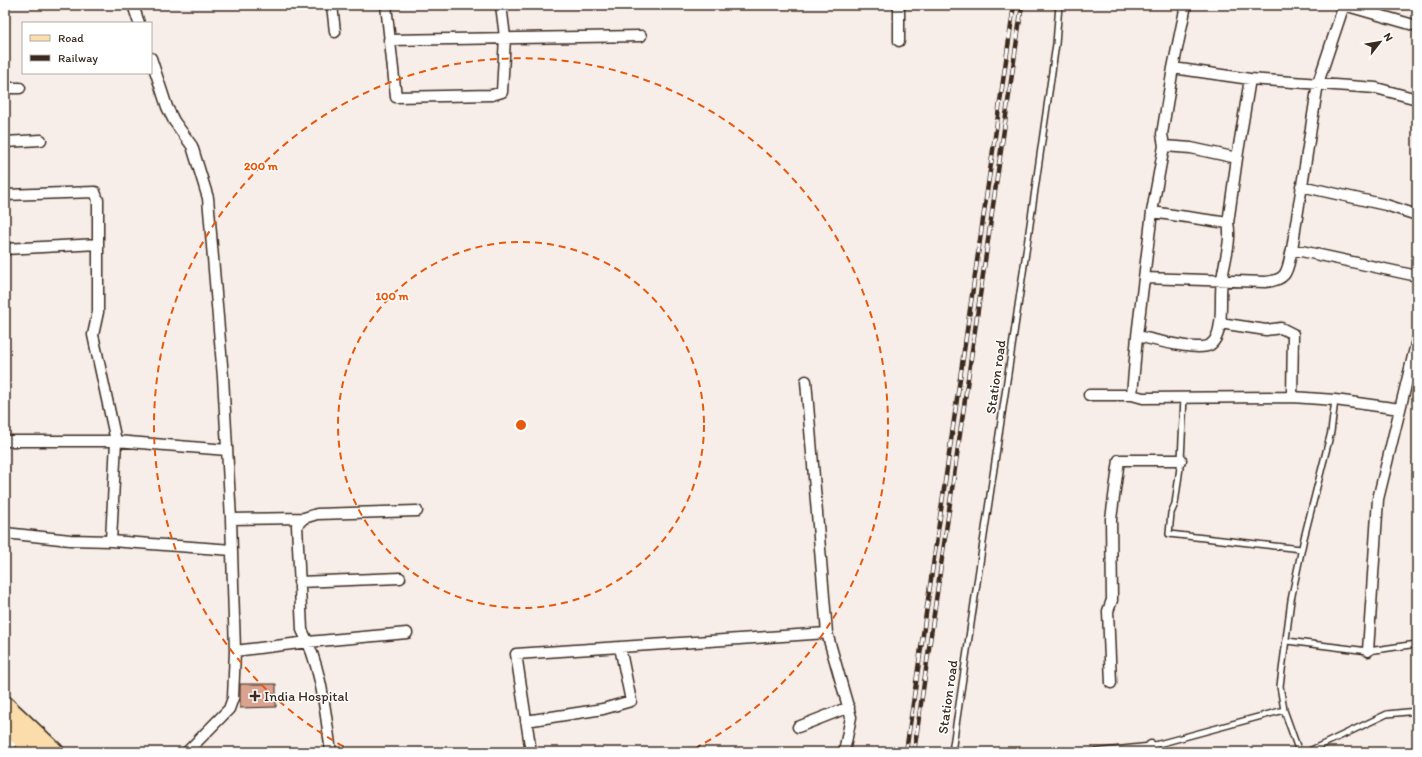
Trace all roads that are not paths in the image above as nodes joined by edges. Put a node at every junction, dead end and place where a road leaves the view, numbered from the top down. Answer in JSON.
{"nodes":[{"id":1,"x":133,"y":5,"type":"edge"},
{"id":2,"x":332,"y":5,"type":"edge"},
{"id":3,"x":386,"y":5,"type":"edge"},
{"id":4,"x":501,"y":5,"type":"edge"},
{"id":5,"x":899,"y":5,"type":"edge"},
{"id":6,"x":1059,"y":5,"type":"edge"},
{"id":7,"x":1186,"y":5,"type":"edge"},
{"id":8,"x":1344,"y":5,"type":"edge"},
{"id":9,"x":139,"y":22,"type":"edge"},
{"id":10,"x":1417,"y":26,"type":"edge"},
{"id":11,"x":335,"y":32,"type":"dead end"},
{"id":12,"x":641,"y":36,"type":"dead end"},
{"id":13,"x":504,"y":37,"type":"junction"},
{"id":14,"x":389,"y":40,"type":"junction"},
{"id":15,"x":899,"y":41,"type":"dead end"},
{"id":16,"x":152,"y":61,"type":"edge"},
{"id":17,"x":1173,"y":68,"type":"junction"},
{"id":18,"x":1250,"y":79,"type":"junction"},
{"id":19,"x":1318,"y":83,"type":"junction"},
{"id":20,"x":5,"y":88,"type":"edge"},
{"id":21,"x":20,"y":88,"type":"dead end"},
{"id":22,"x":1417,"y":99,"type":"edge"},
{"id":23,"x":41,"y":140,"type":"dead end"},
{"id":24,"x":5,"y":142,"type":"edge"},
{"id":25,"x":1164,"y":146,"type":"junction"},
{"id":26,"x":1236,"y":158,"type":"junction"},
{"id":27,"x":1301,"y":186,"type":"junction"},
{"id":28,"x":5,"y":195,"type":"edge"},
{"id":29,"x":1152,"y":212,"type":"junction"},
{"id":30,"x":1417,"y":215,"type":"edge"},
{"id":31,"x":1228,"y":223,"type":"junction"},
{"id":32,"x":98,"y":244,"type":"junction"},
{"id":33,"x":1292,"y":249,"type":"junction"},
{"id":34,"x":5,"y":250,"type":"edge"},
{"id":35,"x":1417,"y":276,"type":"edge"},
{"id":36,"x":1144,"y":278,"type":"junction"},
{"id":37,"x":1222,"y":281,"type":"junction"},
{"id":38,"x":1220,"y":323,"type":"junction"},
{"id":39,"x":1137,"y":336,"type":"junction"},
{"id":40,"x":1417,"y":340,"type":"edge"},
{"id":41,"x":806,"y":382,"type":"dead end"},
{"id":42,"x":1089,"y":395,"type":"dead end"},
{"id":43,"x":1132,"y":395,"type":"junction"},
{"id":44,"x":1184,"y":397,"type":"junction"},
{"id":45,"x":1292,"y":397,"type":"junction"},
{"id":46,"x":1335,"y":400,"type":"junction"},
{"id":47,"x":1400,"y":409,"type":"junction"},
{"id":48,"x":116,"y":440,"type":"junction"},
{"id":49,"x":5,"y":442,"type":"edge"},
{"id":50,"x":227,"y":450,"type":"junction"},
{"id":51,"x":1181,"y":460,"type":"junction"},
{"id":52,"x":417,"y":511,"type":"dead end"},
{"id":53,"x":304,"y":518,"type":"junction"},
{"id":54,"x":231,"y":519,"type":"junction"},
{"id":55,"x":5,"y":533,"type":"edge"},
{"id":56,"x":111,"y":541,"type":"junction"},
{"id":57,"x":1302,"y":549,"type":"junction"},
{"id":58,"x":232,"y":550,"type":"junction"},
{"id":59,"x":400,"y":578,"type":"dead end"},
{"id":60,"x":300,"y":582,"type":"junction"},
{"id":61,"x":408,"y":633,"type":"dead end"},
{"id":62,"x":827,"y":633,"type":"junction"},
{"id":63,"x":1287,"y":641,"type":"junction"},
{"id":64,"x":308,"y":642,"type":"junction"},
{"id":65,"x":1417,"y":644,"type":"edge"},
{"id":66,"x":620,"y":647,"type":"junction"},
{"id":67,"x":235,"y":651,"type":"junction"},
{"id":68,"x":1368,"y":651,"type":"junction"},
{"id":69,"x":1111,"y":683,"type":"dead end"},
{"id":70,"x":5,"y":704,"type":"edge"},
{"id":71,"x":849,"y":707,"type":"junction"},
{"id":72,"x":1284,"y":710,"type":"junction"},
{"id":73,"x":1417,"y":711,"type":"edge"},
{"id":74,"x":526,"y":721,"type":"junction"},
{"id":75,"x":5,"y":724,"type":"edge"},
{"id":76,"x":798,"y":727,"type":"dead end"},
{"id":77,"x":17,"y":735,"type":"junction"},
{"id":78,"x":1152,"y":749,"type":"edge"},
{"id":79,"x":6,"y":752,"type":"edge"},
{"id":80,"x":34,"y":752,"type":"edge"},
{"id":81,"x":56,"y":752,"type":"edge"},
{"id":82,"x":187,"y":752,"type":"edge"},
{"id":83,"x":331,"y":752,"type":"edge"},
{"id":84,"x":531,"y":752,"type":"edge"},
{"id":85,"x":844,"y":752,"type":"edge"},
{"id":86,"x":952,"y":752,"type":"edge"},
{"id":87,"x":1094,"y":752,"type":"edge"},
{"id":88,"x":1299,"y":752,"type":"edge"},
{"id":89,"x":1308,"y":752,"type":"edge"}],
"edges":[{"from":1,"to":9,"type":"street"},
{"from":2,"to":11,"type":"street"},
{"from":3,"to":14,"type":"street"},
{"from":4,"to":13,"type":"street"},
{"from":5,"to":15,"type":"street"},
{"from":6,"to":86,"type":"lane","name":"Station road"},
{"from":7,"to":17,"type":"street"},
{"from":8,"to":10,"type":"street"},
{"from":8,"to":19,"type":"street"},
{"from":12,"to":13,"type":"street"},
{"from":13,"to":14,"type":"street"},
{"from":13,"to":14,"type":"street"},
{"from":16,"to":50,"type":"street"},
{"from":17,"to":18,"type":"street"},
{"from":17,"to":25,"type":"street"},
{"from":18,"to":19,"type":"street"},
{"from":18,"to":26,"type":"street"},
{"from":19,"to":22,"type":"street"},
{"from":19,"to":27,"type":"street"},
{"from":20,"to":21,"type":"street"},
{"from":23,"to":24,"type":"street"},
{"from":25,"to":26,"type":"street"},
{"from":25,"to":29,"type":"street"},
{"from":26,"to":31,"type":"street"},
{"from":27,"to":30,"type":"street"},
{"from":27,"to":33,"type":"street"},
{"from":28,"to":32,"type":"street"},
{"from":29,"to":31,"type":"street"},
{"from":29,"to":36,"type":"street"},
{"from":31,"to":37,"type":"street"},
{"from":32,"to":34,"type":"street"},
{"from":32,"to":48,"type":"street"},
{"from":33,"to":35,"type":"street"},
{"from":33,"to":37,"type":"street"},
{"from":36,"to":37,"type":"street"},
{"from":36,"to":39,"type":"street"},
{"from":37,"to":38,"type":"street"},
{"from":38,"to":39,"type":"street"},
{"from":38,"to":45,"type":"street"},
{"from":39,"to":43,"type":"street"},
{"from":40,"to":47,"type":"street"},
{"from":41,"to":62,"type":"street"},
{"from":42,"to":43,"type":"street"},
{"from":43,"to":44,"type":"street"},
{"from":44,"to":45,"type":"street"},
{"from":44,"to":51,"type":"lane"},
{"from":45,"to":46,"type":"street"},
{"from":46,"to":47,"type":"street"},
{"from":46,"to":57,"type":"lane"},
{"from":47,"to":68,"type":"street"},
{"from":48,"to":49,"type":"street"},
{"from":48,"to":50,"type":"street"},
{"from":48,"to":56,"type":"street"},
{"from":50,"to":54,"type":"street"},
{"from":51,"to":57,"type":"lane"},
{"from":51,"to":69,"type":"street"},
{"from":52,"to":53,"type":"street"},
{"from":53,"to":54,"type":"street"},
{"from":53,"to":60,"type":"street"},
{"from":54,"to":58,"type":"street"},
{"from":55,"to":56,"type":"street"},
{"from":56,"to":58,"type":"street"},
{"from":57,"to":63,"type":"lane"},
{"from":58,"to":67,"type":"street"},
{"from":59,"to":60,"type":"street"},
{"from":60,"to":64,"type":"street"},
{"from":61,"to":64,"type":"street"},
{"from":62,"to":66,"type":"street"},
{"from":62,"to":71,"type":"street"},
{"from":63,"to":68,"type":"lane"},
{"from":63,"to":72,"type":"lane"},
{"from":64,"to":67,"type":"street"},
{"from":64,"to":83,"type":"street"},
{"from":65,"to":68,"type":"lane"},
{"from":66,"to":74,"type":"street"},
{"from":66,"to":74,"type":"street"},
{"from":67,"to":82,"type":"street"},
{"from":70,"to":81,"type":"main road"},
{"from":71,"to":76,"type":"street"},
{"from":71,"to":85,"type":"street"},
{"from":72,"to":78,"type":"lane"},
{"from":72,"to":88,"type":"lane"},
{"from":73,"to":89,"type":"lane"},
{"from":74,"to":84,"type":"street"},
{"from":75,"to":77,"type":"main road"},
{"from":77,"to":79,"type":"street"},
{"from":77,"to":80,"type":"main road"},
{"from":78,"to":87,"type":"lane"}]}
